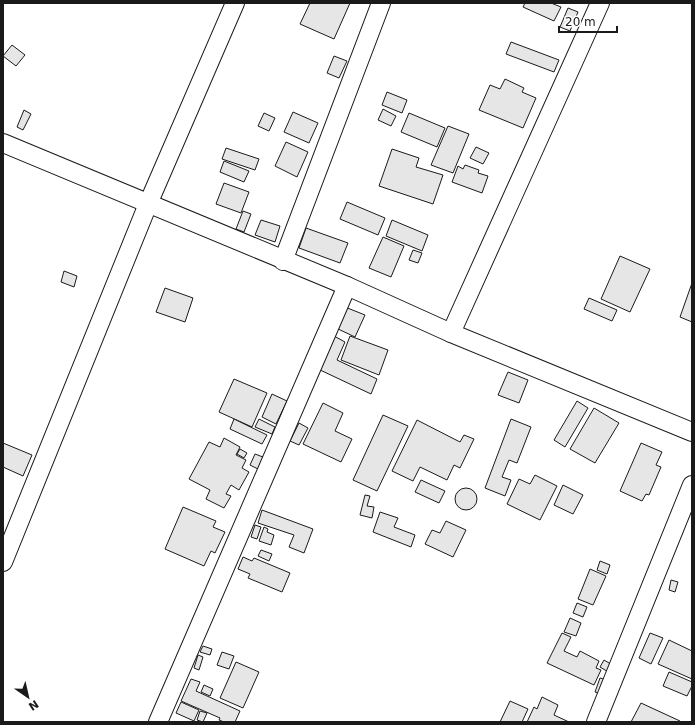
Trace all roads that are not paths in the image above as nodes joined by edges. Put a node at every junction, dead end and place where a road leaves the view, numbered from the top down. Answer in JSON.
{"nodes":[{"id":1,"x":235,"y":3,"type":"edge"},
{"id":2,"x":381,"y":3,"type":"edge"},
{"id":3,"x":600,"y":3,"type":"edge"},
{"id":4,"x":3,"y":143,"type":"edge"},
{"id":5,"x":148,"y":204,"type":"junction"},
{"id":6,"x":283,"y":261,"type":"junction"},
{"id":7,"x":347,"y":286,"type":"junction"},
{"id":8,"x":451,"y":333,"type":"junction"},
{"id":9,"x":692,"y":432,"type":"edge"},
{"id":10,"x":692,"y":485,"type":"edge"},
{"id":11,"x":3,"y":562,"type":"edge"},
{"id":12,"x":158,"y":722,"type":"edge"},
{"id":13,"x":596,"y":722,"type":"edge"}],
"edges":[{"from":1,"to":5,"type":"street"},
{"from":2,"to":6,"type":"street"},
{"from":3,"to":8,"type":"street"},
{"from":4,"to":5,"type":"street"},
{"from":5,"to":6,"type":"street"},
{"from":5,"to":11,"type":"street"},
{"from":6,"to":7,"type":"street"},
{"from":7,"to":8,"type":"street"},
{"from":7,"to":12,"type":"street"},
{"from":8,"to":9,"type":"street"},
{"from":10,"to":13,"type":"street"}]}
